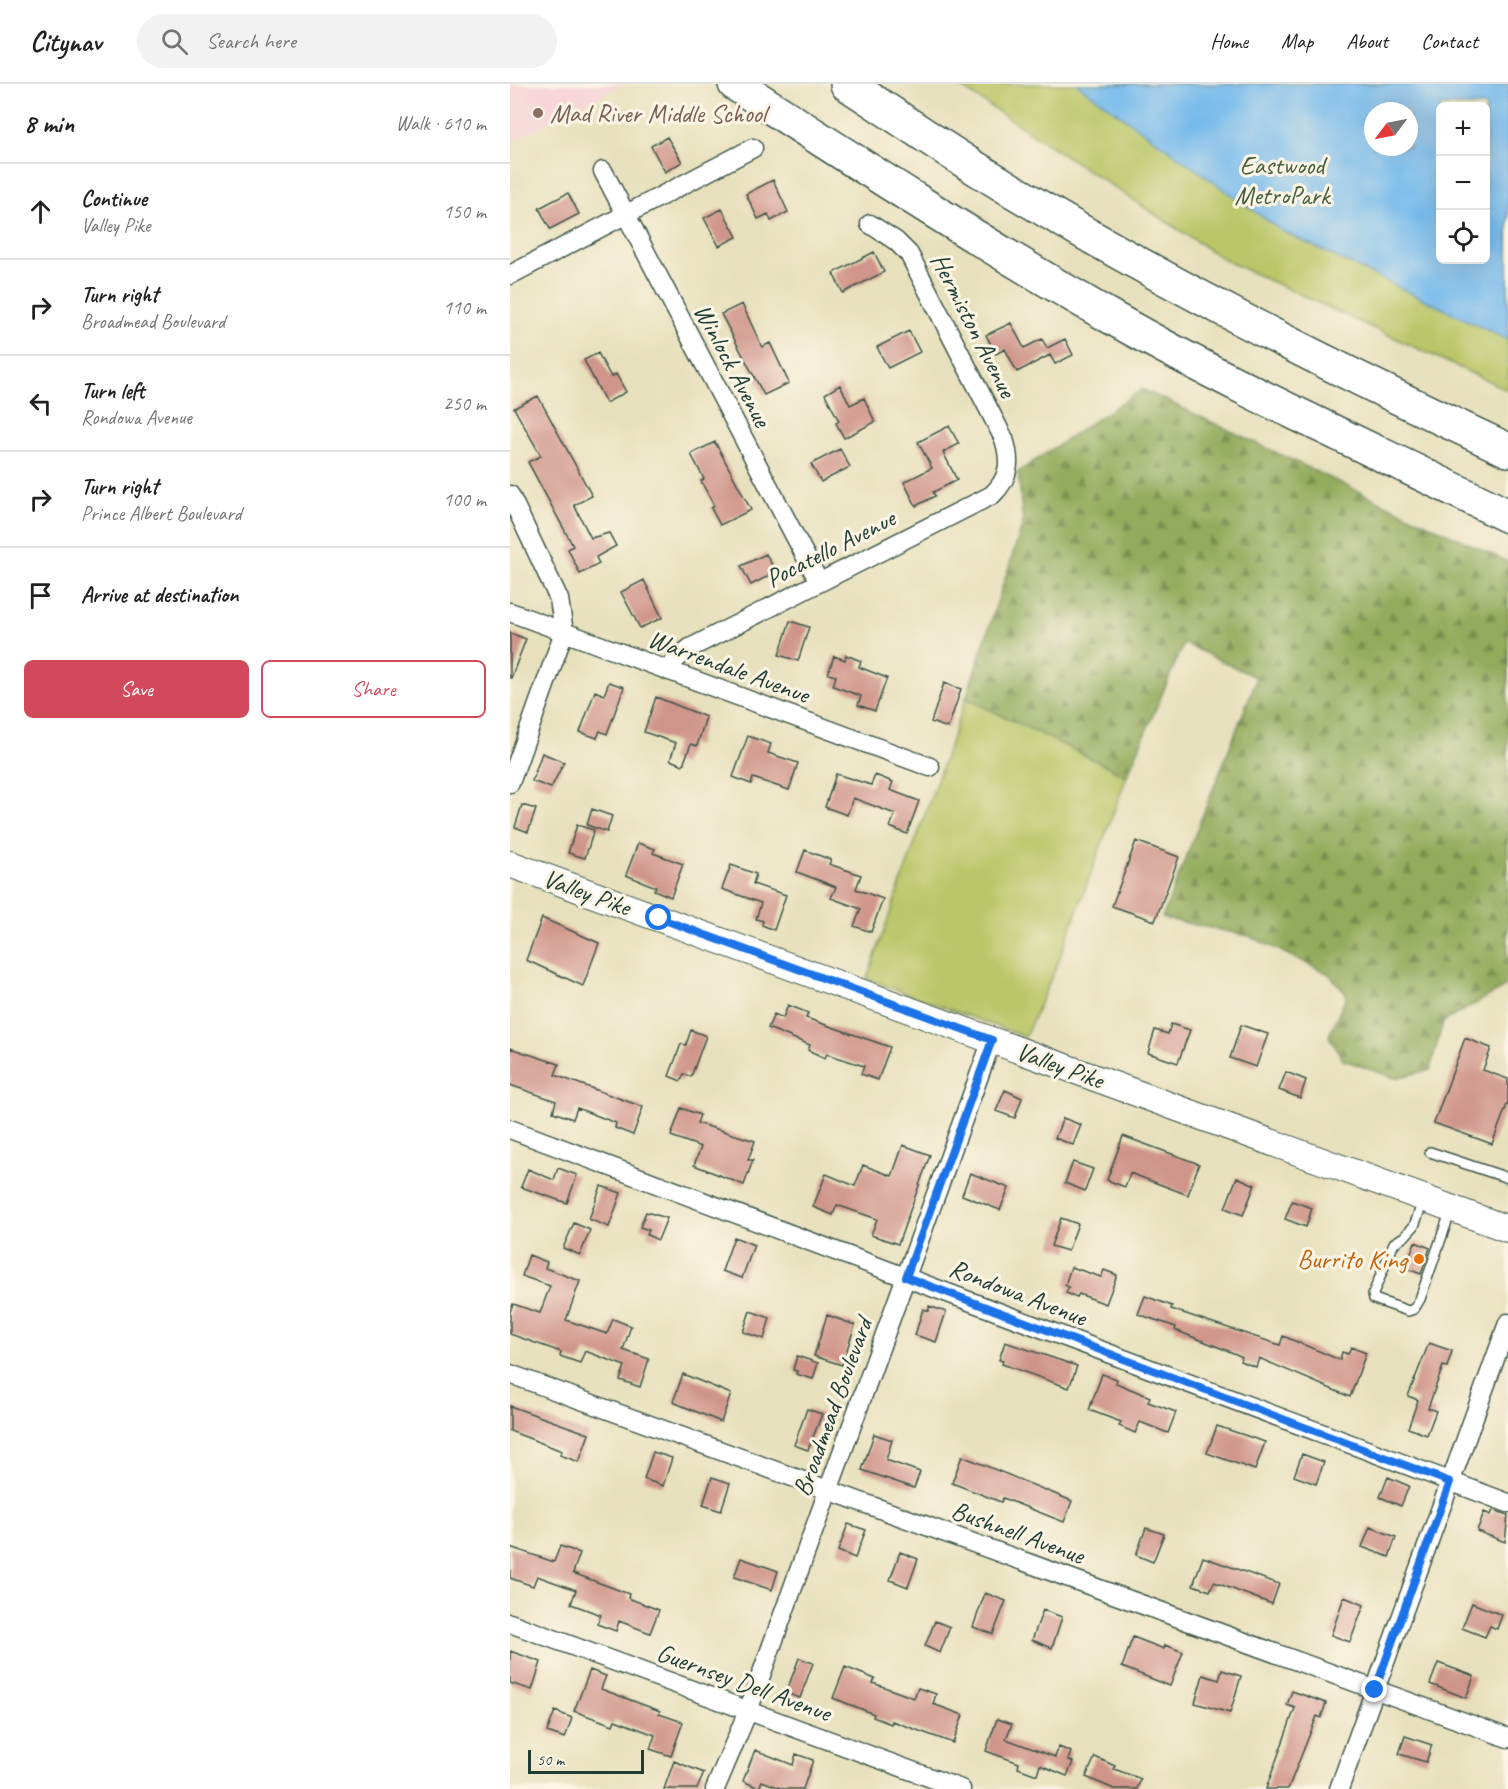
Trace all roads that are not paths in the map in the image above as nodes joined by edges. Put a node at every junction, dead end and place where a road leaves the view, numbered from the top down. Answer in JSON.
{"nodes":[{"id":1,"x":735,"y":84,"type":"edge"},
{"id":2,"x":847,"y":84,"type":"edge"},
{"id":3,"x":753,"y":148,"type":"dead end"},
{"id":4,"x":603,"y":171,"type":"dead end"},
{"id":5,"x":625,"y":215,"type":"junction"},
{"id":6,"x":870,"y":224,"type":"dead end"},
{"id":7,"x":510,"y":274,"type":"edge"},
{"id":8,"x":1508,"y":450,"type":"edge"},
{"id":9,"x":1009,"y":466,"type":"joint"},
{"id":10,"x":510,"y":495,"type":"edge"},
{"id":11,"x":1508,"y":516,"type":"edge"},
{"id":12,"x":819,"y":582,"type":"junction"},
{"id":13,"x":510,"y":612,"type":"edge"},
{"id":14,"x":564,"y":632,"type":"junction"},
{"id":15,"x":669,"y":671,"type":"junction"},
{"id":16,"x":930,"y":767,"type":"dead end"},
{"id":17,"x":510,"y":783,"type":"edge"},
{"id":18,"x":510,"y":864,"type":"edge"},
{"id":19,"x":992,"y":1040,"type":"junction"},
{"id":20,"x":510,"y":1129,"type":"edge"},
{"id":21,"x":1430,"y":1152,"type":"dead end"},
{"id":22,"x":1508,"y":1178,"type":"edge"},
{"id":23,"x":1424,"y":1199,"type":"junction"},
{"id":24,"x":1451,"y":1209,"type":"junction"},
{"id":25,"x":1507,"y":1224,"type":"edge"},
{"id":26,"x":906,"y":1277,"type":"junction"},
{"id":27,"x":1508,"y":1323,"type":"edge"},
{"id":28,"x":510,"y":1374,"type":"edge"},
{"id":29,"x":1450,"y":1482,"type":"junction"},
{"id":30,"x":828,"y":1490,"type":"junction"},
{"id":31,"x":1508,"y":1503,"type":"edge"},
{"id":32,"x":510,"y":1623,"type":"edge"},
{"id":33,"x":1375,"y":1690,"type":"junction"},
{"id":34,"x":748,"y":1711,"type":"junction"},
{"id":35,"x":1508,"y":1738,"type":"edge"},
{"id":36,"x":715,"y":1789,"type":"edge"},
{"id":37,"x":961,"y":1789,"type":"edge"},
{"id":38,"x":1339,"y":1789,"type":"edge"}],
"edges":[{"from":1,"to":11,"type":"highway"},
{"from":2,"to":8,"type":"highway"},
{"from":3,"to":5,"type":"street"},
{"from":4,"to":5,"type":"street","name":"Winlock Avenue"},
{"from":5,"to":7,"type":"street"},
{"from":5,"to":12,"type":"street","name":"Winlock Avenue"},
{"from":6,"to":9,"type":"street","name":"Hermiston Avenue"},
{"from":9,"to":12,"type":"street","name":"Pocatello Avenue"},
{"from":10,"to":14,"type":"street"},
{"from":12,"to":15,"type":"street","name":"Pocatello Avenue"},
{"from":13,"to":14,"type":"street","name":"Warrendale Avenue"},
{"from":14,"to":15,"type":"street","name":"Warrendale Avenue"},
{"from":14,"to":17,"type":"street"},
{"from":15,"to":16,"type":"street","name":"Warrendale Avenue"},
{"from":18,"to":19,"type":"street","name":"Valley Pike"},
{"from":19,"to":23,"type":"street","name":"Valley Pike"},
{"from":19,"to":26,"type":"street","name":"Broadmead Boulevard"},
{"from":20,"to":26,"type":"street","name":"Rondowa Avenue"},
{"from":21,"to":22,"type":"lane"},
{"from":23,"to":24,"type":"street","name":"Valley Pike"},
{"from":23,"to":24,"type":"lane"},
{"from":24,"to":25,"type":"street","name":"Valley Pike"},
{"from":26,"to":29,"type":"street","name":"Rondowa Avenue"},
{"from":26,"to":30,"type":"street","name":"Broadmead Boulevard"},
{"from":27,"to":29,"type":"street"},
{"from":28,"to":30,"type":"street","name":"Bushnell Avenue"},
{"from":29,"to":31,"type":"street","name":"Rondowa Avenue"},
{"from":29,"to":33,"type":"street"},
{"from":30,"to":33,"type":"street","name":"Bushnell Avenue"},
{"from":30,"to":34,"type":"street","name":"Broadmead Boulevard"},
{"from":32,"to":34,"type":"street","name":"Guernsey Dell Avenue"},
{"from":33,"to":35,"type":"street","name":"Bushnell Avenue"},
{"from":33,"to":38,"type":"street"},
{"from":34,"to":36,"type":"street","name":"Broadmead Boulevard"},
{"from":34,"to":37,"type":"street","name":"Guernsey Dell Avenue"}]}
